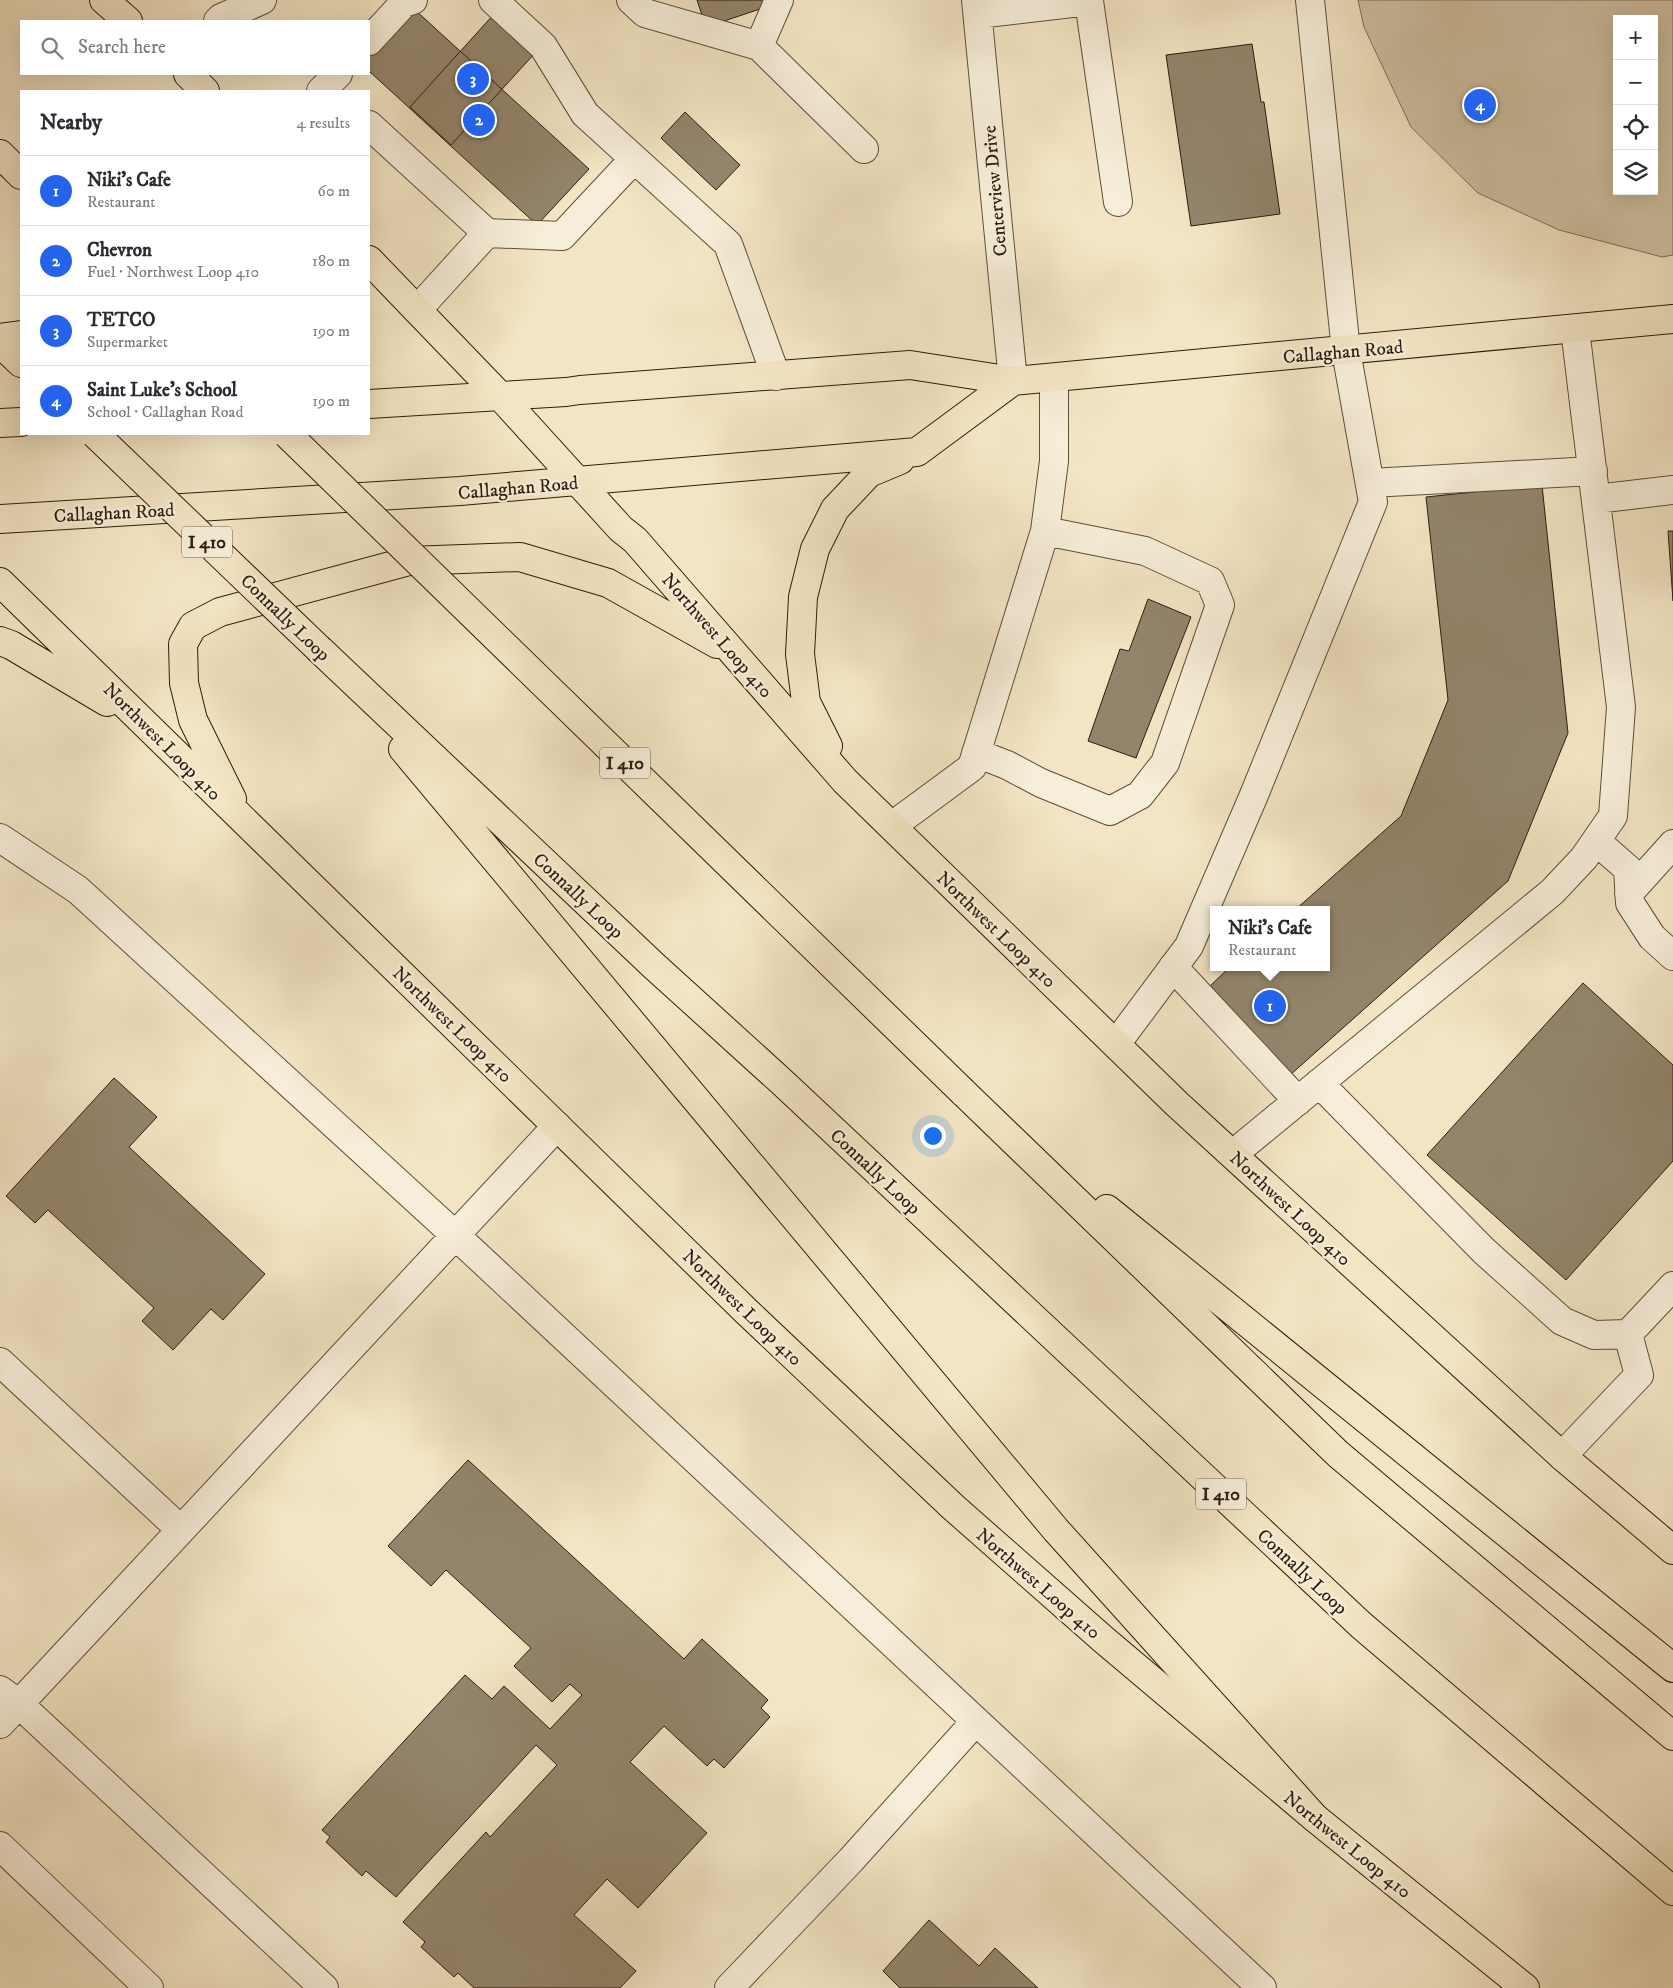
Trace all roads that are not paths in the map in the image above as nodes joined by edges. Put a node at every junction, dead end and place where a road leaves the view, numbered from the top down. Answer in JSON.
{"nodes":[{"id":1,"x":104,"y":0,"type":"edge"},
{"id":2,"x":262,"y":0,"type":"edge"},
{"id":3,"x":414,"y":0,"type":"edge"},
{"id":4,"x":493,"y":0,"type":"edge"},
{"id":5,"x":631,"y":0,"type":"edge"},
{"id":6,"x":779,"y":0,"type":"edge"},
{"id":7,"x":1091,"y":0,"type":"edge"},
{"id":8,"x":1310,"y":0,"type":"edge"},
{"id":9,"x":977,"y":7,"type":"edge"},
{"id":10,"x":127,"y":20,"type":"edge"},
{"id":11,"x":219,"y":20,"type":"edge"},
{"id":12,"x":370,"y":39,"type":"edge"},
{"id":13,"x":759,"y":46,"type":"junction"},
{"id":14,"x":370,"y":127,"type":"edge"},
{"id":15,"x":864,"y":149,"type":"dead end"},
{"id":16,"x":0,"y":154,"type":"edge"},
{"id":17,"x":634,"y":159,"type":"junction"},
{"id":18,"x":20,"y":174,"type":"edge"},
{"id":19,"x":1118,"y":202,"type":"dead end"},
{"id":20,"x":487,"y":233,"type":"junction"},
{"id":21,"x":370,"y":261,"type":"edge"},
{"id":22,"x":417,"y":310,"type":"junction"},
{"id":23,"x":1673,"y":319,"type":"edge"},
{"id":24,"x":1575,"y":329,"type":"junction"},
{"id":25,"x":20,"y":336,"type":"edge"},
{"id":26,"x":0,"y":338,"type":"edge"},
{"id":27,"x":0,"y":342,"type":"edge"},
{"id":28,"x":1346,"y":351,"type":"junction"},
{"id":29,"x":20,"y":362,"type":"edge"},
{"id":30,"x":776,"y":376,"type":"junction"},
{"id":31,"x":1054,"y":378,"type":"junction"},
{"id":32,"x":1013,"y":381,"type":"junction"},
{"id":33,"x":501,"y":397,"type":"junction"},
{"id":34,"x":370,"y":404,"type":"edge"},
{"id":35,"x":20,"y":422,"type":"edge"},
{"id":36,"x":0,"y":423,"type":"edge"},
{"id":37,"x":96,"y":435,"type":"edge"},
{"id":38,"x":288,"y":435,"type":"edge"},
{"id":39,"x":917,"y":452,"type":"junction"},
{"id":40,"x":1592,"y":471,"type":"junction"},
{"id":41,"x":578,"y":482,"type":"junction"},
{"id":42,"x":1370,"y":483,"type":"junction"},
{"id":43,"x":1673,"y":490,"type":"edge"},
{"id":44,"x":1596,"y":499,"type":"junction"},
{"id":45,"x":0,"y":519,"type":"edge"},
{"id":46,"x":1045,"y":531,"type":"junction"},
{"id":47,"x":0,"y":582,"type":"edge"},
{"id":48,"x":0,"y":641,"type":"edge"},
{"id":49,"x":320,"y":650,"type":"junction"},
{"id":50,"x":735,"y":654,"type":"junction"},
{"id":51,"x":146,"y":725,"type":"junction"},
{"id":52,"x":976,"y":753,"type":"junction"},
{"id":53,"x":845,"y":781,"type":"junction"},
{"id":54,"x":242,"y":820,"type":"junction"},
{"id":55,"x":892,"y":826,"type":"junction"},
{"id":56,"x":0,"y":838,"type":"edge"},
{"id":57,"x":1596,"y":841,"type":"junction"},
{"id":58,"x":1673,"y":844,"type":"edge"},
{"id":59,"x":1630,"y":893,"type":"junction"},
{"id":60,"x":1673,"y":956,"type":"edge"},
{"id":61,"x":1173,"y":966,"type":"junction"},
{"id":62,"x":1116,"y":1044,"type":"junction"},
{"id":63,"x":1319,"y":1083,"type":"junction"},
{"id":64,"x":963,"y":1092,"type":"junction"},
{"id":65,"x":1298,"y":1101,"type":"junction"},
{"id":66,"x":557,"y":1126,"type":"junction"},
{"id":67,"x":1233,"y":1154,"type":"junction"},
{"id":68,"x":455,"y":1235,"type":"junction"},
{"id":69,"x":1673,"y":1286,"type":"edge"},
{"id":70,"x":1628,"y":1334,"type":"junction"},
{"id":71,"x":0,"y":1362,"type":"edge"},
{"id":72,"x":1562,"y":1456,"type":"junction"},
{"id":73,"x":181,"y":1530,"type":"junction"},
{"id":74,"x":1669,"y":1539,"type":"edge"},
{"id":75,"x":1673,"y":1668,"type":"edge"},
{"id":76,"x":10,"y":1697,"type":"edge"},
{"id":77,"x":976,"y":1721,"type":"junction"},
{"id":78,"x":0,"y":1724,"type":"edge"},
{"id":79,"x":1673,"y":1736,"type":"edge"},
{"id":80,"x":1315,"y":1818,"type":"junction"},
{"id":81,"x":0,"y":1846,"type":"edge"},
{"id":82,"x":1673,"y":1891,"type":"edge"},
{"id":83,"x":149,"y":1988,"type":"edge"},
{"id":84,"x":324,"y":1988,"type":"edge"},
{"id":85,"x":729,"y":1988,"type":"edge"},
{"id":86,"x":1262,"y":1988,"type":"edge"},
{"id":87,"x":1526,"y":1988,"type":"edge"}],
"edges":[{"from":1,"to":10,"type":"main road"},
{"from":2,"to":11,"type":"street"},
{"from":3,"to":12,"type":"street"},
{"from":4,"to":17,"type":"street"},
{"from":5,"to":13,"type":"street"},
{"from":6,"to":13,"type":"street"},
{"from":7,"to":9,"type":"street"},
{"from":7,"to":19,"type":"street"},
{"from":8,"to":28,"type":"street"},
{"from":9,"to":32,"type":"street","name":"Centerview Drive"},
{"from":13,"to":15,"type":"street"},
{"from":14,"to":20,"type":"street"},
{"from":16,"to":18,"type":"main road"},
{"from":17,"to":20,"type":"street"},
{"from":17,"to":30,"type":"street"},
{"from":20,"to":22,"type":"street"},
{"from":21,"to":22,"type":"main road","name":"Northwest Loop 410"},
{"from":22,"to":33,"type":"main road","name":"Northwest Loop 410"},
{"from":23,"to":24,"type":"main road","name":"Callaghan Road"},
{"from":24,"to":28,"type":"main road","name":"Callaghan Road"},
{"from":24,"to":40,"type":"street"},
{"from":25,"to":26,"type":"main road"},
{"from":27,"to":29,"type":"main road"},
{"from":28,"to":31,"type":"main road","name":"Callaghan Road"},
{"from":28,"to":42,"type":"street"},
{"from":30,"to":32,"type":"main road","name":"Callaghan Road"},
{"from":30,"to":33,"type":"main road","name":"Callaghan Road"},
{"from":31,"to":32,"type":"main road","name":"Callaghan Road"},
{"from":31,"to":46,"type":"street"},
{"from":32,"to":39,"type":"main road"},
{"from":33,"to":34,"type":"main road","name":"Callaghan Road"},
{"from":33,"to":41,"type":"main road","name":"Northwest Loop 410"},
{"from":35,"to":36,"type":"main road"},
{"from":37,"to":49,"type":"main road","name":"Connally Loop","number":"I 410","bridge":true},
{"from":38,"to":64,"type":"main road","number":"I 410","bridge":true},
{"from":39,"to":41,"type":"main road","name":"Callaghan Road"},
{"from":39,"to":53,"type":"main road"},
{"from":40,"to":42,"type":"street"},
{"from":40,"to":44,"type":"street"},
{"from":41,"to":45,"type":"main road","name":"Callaghan Road"},
{"from":41,"to":50,"type":"main road","name":"Northwest Loop 410"},
{"from":42,"to":61,"type":"street"},
{"from":43,"to":44,"type":"street"},
{"from":44,"to":57,"type":"street"},
{"from":46,"to":52,"type":"street"},
{"from":46,"to":52,"type":"street"},
{"from":47,"to":51,"type":"main road","name":"Northwest Loop 410"},
{"from":48,"to":51,"type":"main road"},
{"from":49,"to":80,"type":"main road"},
{"from":49,"to":82,"type":"main road","name":"Connally Loop","number":"I 410"},
{"from":50,"to":53,"type":"main road","name":"Northwest Loop 410"},
{"from":50,"to":54,"type":"main road"},
{"from":51,"to":54,"type":"main road","name":"Northwest Loop 410"},
{"from":52,"to":55,"type":"street"},
{"from":53,"to":55,"type":"main road","name":"Northwest Loop 410"},
{"from":54,"to":66,"type":"main road","name":"Northwest Loop 410"},
{"from":55,"to":62,"type":"main road","name":"Northwest Loop 410"},
{"from":56,"to":68,"type":"street"},
{"from":57,"to":59,"type":"street"},
{"from":57,"to":63,"type":"street"},
{"from":58,"to":59,"type":"street"},
{"from":59,"to":60,"type":"street"},
{"from":61,"to":62,"type":"street"},
{"from":61,"to":65,"type":"street"},
{"from":62,"to":67,"type":"main road","name":"Northwest Loop 410"},
{"from":63,"to":65,"type":"street"},
{"from":63,"to":70,"type":"street"},
{"from":64,"to":75,"type":"main road"},
{"from":64,"to":79,"type":"main road","number":"I 410"},
{"from":65,"to":67,"type":"street"},
{"from":66,"to":68,"type":"street"},
{"from":66,"to":80,"type":"main road","name":"Northwest Loop 410"},
{"from":67,"to":72,"type":"main road","name":"Northwest Loop 410"},
{"from":68,"to":73,"type":"street"},
{"from":68,"to":77,"type":"street"},
{"from":69,"to":70,"type":"street"},
{"from":70,"to":72,"type":"street"},
{"from":71,"to":73,"type":"street"},
{"from":72,"to":74,"type":"main road","name":"Northwest Loop 410"},
{"from":73,"to":76,"type":"street"},
{"from":76,"to":78,"type":"street"},
{"from":76,"to":84,"type":"street"},
{"from":77,"to":85,"type":"street"},
{"from":77,"to":86,"type":"street"},
{"from":80,"to":87,"type":"main road","name":"Northwest Loop 410"},
{"from":81,"to":83,"type":"street"}]}
